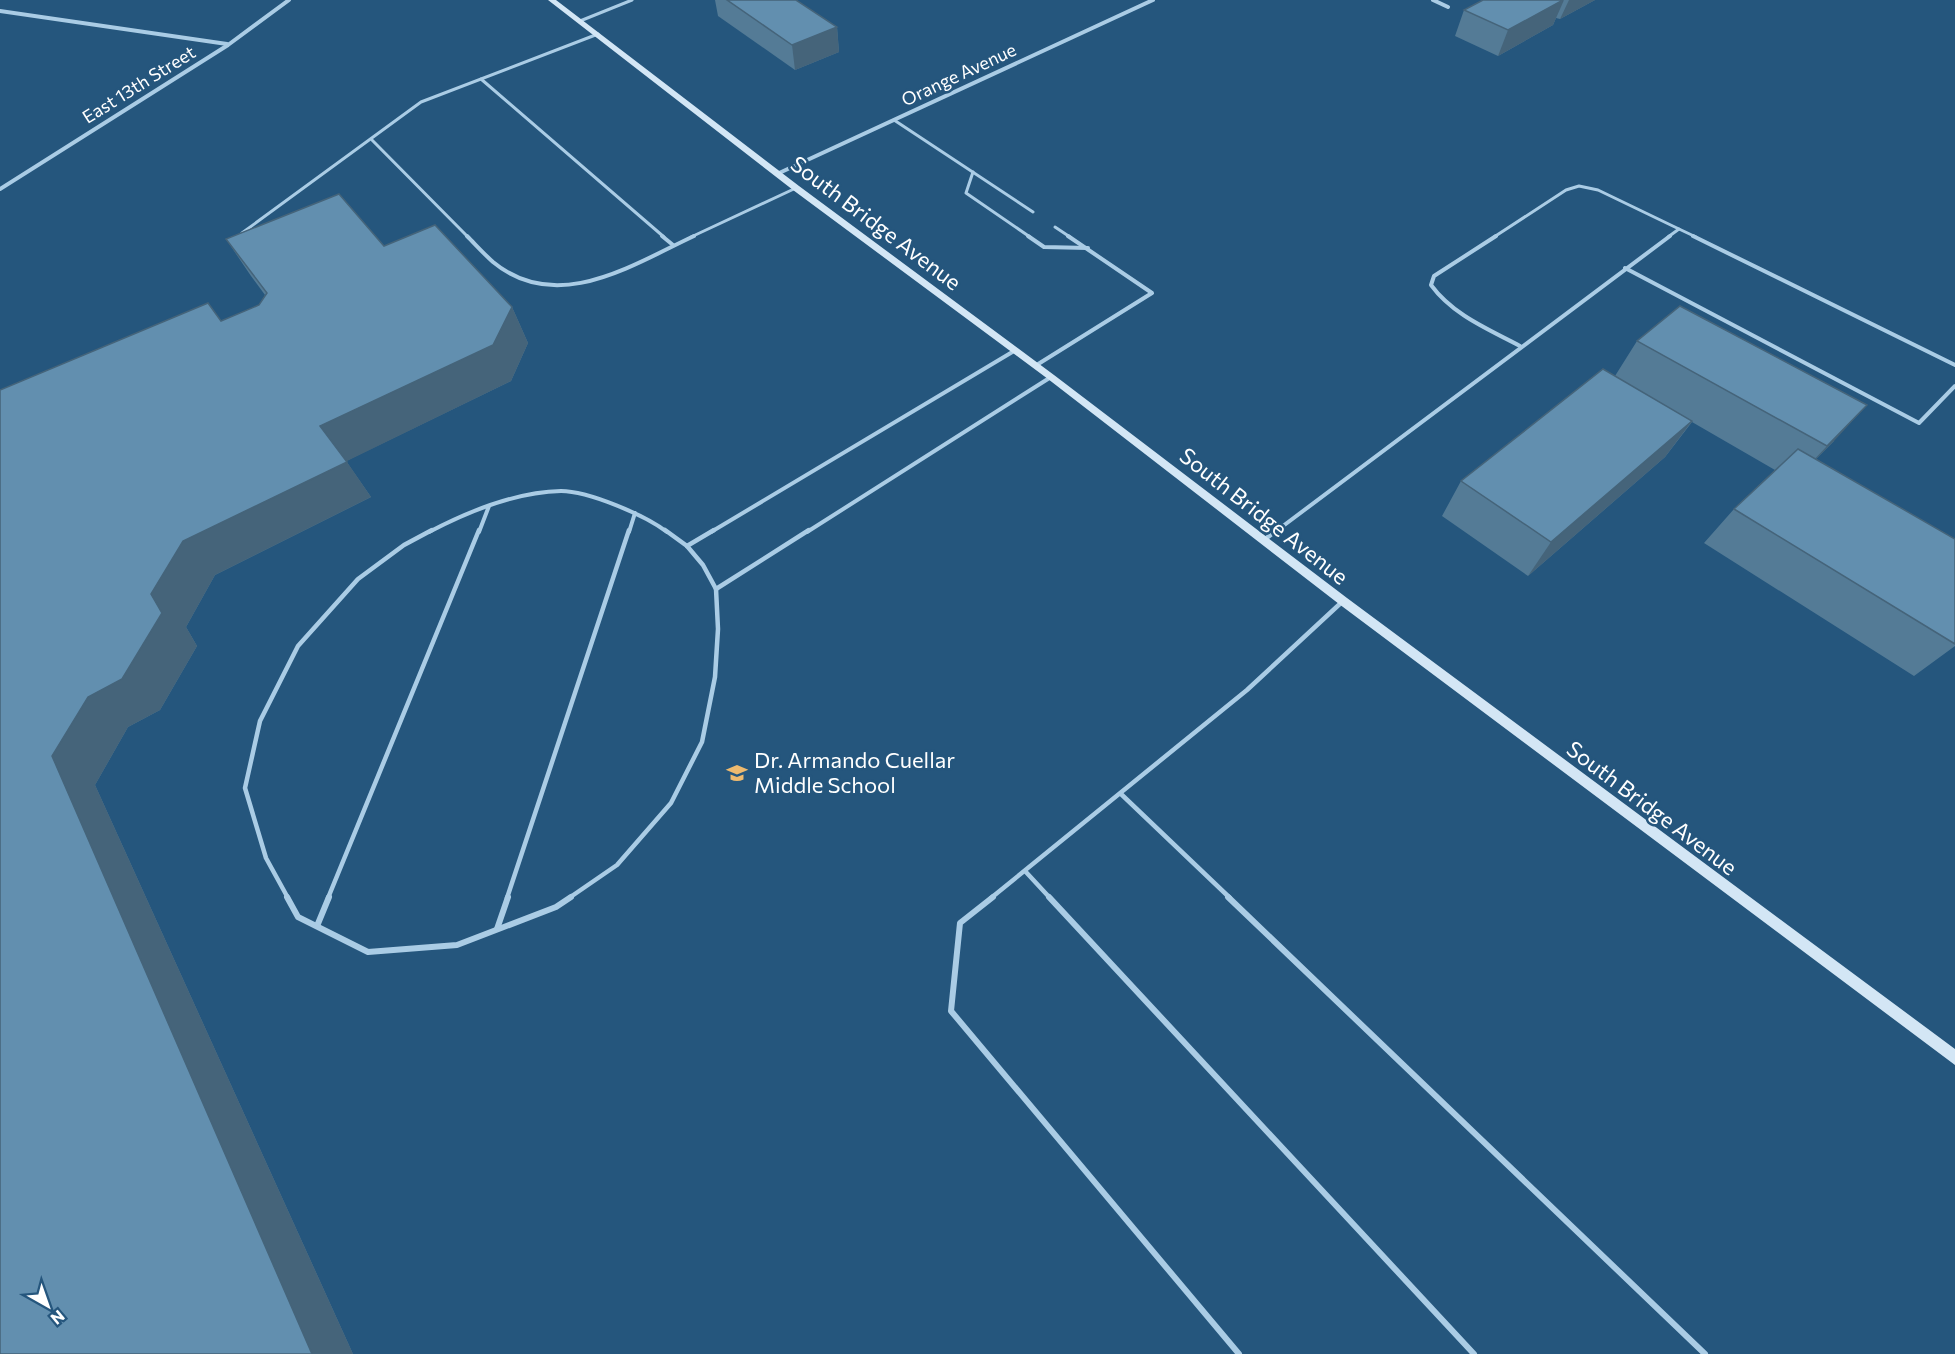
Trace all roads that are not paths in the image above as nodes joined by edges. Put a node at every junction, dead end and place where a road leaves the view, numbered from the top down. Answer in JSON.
{"nodes":[{"id":1,"x":289,"y":0,"type":"edge"},
{"id":2,"x":552,"y":0,"type":"edge"},
{"id":3,"x":632,"y":0,"type":"edge"},
{"id":4,"x":1153,"y":0,"type":"edge"},
{"id":5,"x":1433,"y":0,"type":"edge"},
{"id":6,"x":1449,"y":7,"type":"dead end"},
{"id":7,"x":0,"y":10,"type":"edge"},
{"id":8,"x":580,"y":21,"type":"junction"},
{"id":9,"x":598,"y":34,"type":"junction"},
{"id":10,"x":228,"y":45,"type":"junction"},
{"id":11,"x":481,"y":79,"type":"junction"},
{"id":12,"x":894,"y":120,"type":"junction"},
{"id":13,"x":372,"y":140,"type":"junction"},
{"id":14,"x":972,"y":172,"type":"junction"},
{"id":15,"x":777,"y":174,"type":"junction"},
{"id":16,"x":796,"y":188,"type":"junction"},
{"id":17,"x":0,"y":189,"type":"edge"},
{"id":18,"x":1033,"y":212,"type":"dead end"},
{"id":19,"x":1055,"y":227,"type":"dead end"},
{"id":20,"x":1679,"y":229,"type":"junction"},
{"id":21,"x":234,"y":240,"type":"edge"},
{"id":22,"x":673,"y":244,"type":"junction"},
{"id":23,"x":1088,"y":249,"type":"junction"},
{"id":24,"x":1626,"y":268,"type":"junction"},
{"id":25,"x":1520,"y":346,"type":"junction"},
{"id":26,"x":1014,"y":351,"type":"junction"},
{"id":27,"x":1955,"y":365,"type":"edge"},
{"id":28,"x":1035,"y":366,"type":"junction"},
{"id":29,"x":1051,"y":377,"type":"junction"},
{"id":30,"x":1955,"y":386,"type":"edge"},
{"id":31,"x":489,"y":506,"type":"junction"},
{"id":32,"x":635,"y":513,"type":"junction"},
{"id":33,"x":1264,"y":540,"type":"junction"},
{"id":34,"x":687,"y":546,"type":"junction"},
{"id":35,"x":716,"y":589,"type":"junction"},
{"id":36,"x":1343,"y":601,"type":"junction"},
{"id":37,"x":1121,"y":794,"type":"junction"},
{"id":38,"x":1025,"y":871,"type":"junction"},
{"id":39,"x":317,"y":926,"type":"junction"},
{"id":40,"x":497,"y":930,"type":"junction"},
{"id":41,"x":1955,"y":1058,"type":"edge"},
{"id":42,"x":1239,"y":1354,"type":"edge"},
{"id":43,"x":1474,"y":1354,"type":"edge"},
{"id":44,"x":1705,"y":1354,"type":"edge"}],
"edges":[{"from":1,"to":10,"type":"street","name":"East 13th Street"},
{"from":2,"to":8,"type":"street","name":"South Bridge Avenue"},
{"from":3,"to":8,"type":"lane"},
{"from":4,"to":12,"type":"street","name":"Orange Avenue"},
{"from":5,"to":6,"type":"street"},
{"from":7,"to":10,"type":"street"},
{"from":8,"to":9,"type":"street","name":"South Bridge Avenue"},
{"from":9,"to":11,"type":"lane"},
{"from":9,"to":15,"type":"street","name":"South Bridge Avenue"},
{"from":10,"to":17,"type":"street","name":"East 13th Street"},
{"from":11,"to":13,"type":"lane"},
{"from":11,"to":22,"type":"lane"},
{"from":12,"to":14,"type":"lane"},
{"from":12,"to":15,"type":"street","name":"Orange Avenue"},
{"from":13,"to":21,"type":"lane"},
{"from":13,"to":22,"type":"lane"},
{"from":14,"to":18,"type":"lane"},
{"from":14,"to":23,"type":"lane"},
{"from":15,"to":16,"type":"street","name":"South Bridge Avenue"},
{"from":16,"to":22,"type":"lane"},
{"from":16,"to":26,"type":"street","name":"South Bridge Avenue"},
{"from":19,"to":23,"type":"lane"},
{"from":20,"to":24,"type":"lane"},
{"from":20,"to":25,"type":"lane"},
{"from":20,"to":27,"type":"lane"},
{"from":23,"to":28,"type":"lane"},
{"from":24,"to":25,"type":"lane"},
{"from":24,"to":30,"type":"lane"},
{"from":25,"to":33,"type":"lane"},
{"from":26,"to":28,"type":"street","name":"South Bridge Avenue"},
{"from":26,"to":34,"type":"lane"},
{"from":28,"to":29,"type":"street","name":"South Bridge Avenue"},
{"from":29,"to":33,"type":"street","name":"South Bridge Avenue"},
{"from":29,"to":35,"type":"lane"},
{"from":31,"to":32,"type":"lane"},
{"from":31,"to":39,"type":"lane"},
{"from":31,"to":39,"type":"lane"},
{"from":32,"to":34,"type":"lane"},
{"from":32,"to":40,"type":"lane"},
{"from":33,"to":36,"type":"street","name":"South Bridge Avenue"},
{"from":34,"to":35,"type":"lane"},
{"from":35,"to":40,"type":"lane"},
{"from":36,"to":37,"type":"lane"},
{"from":36,"to":41,"type":"street","name":"South Bridge Avenue"},
{"from":37,"to":38,"type":"lane"},
{"from":37,"to":44,"type":"lane"},
{"from":38,"to":42,"type":"lane"},
{"from":38,"to":43,"type":"lane"},
{"from":39,"to":40,"type":"lane"}]}
